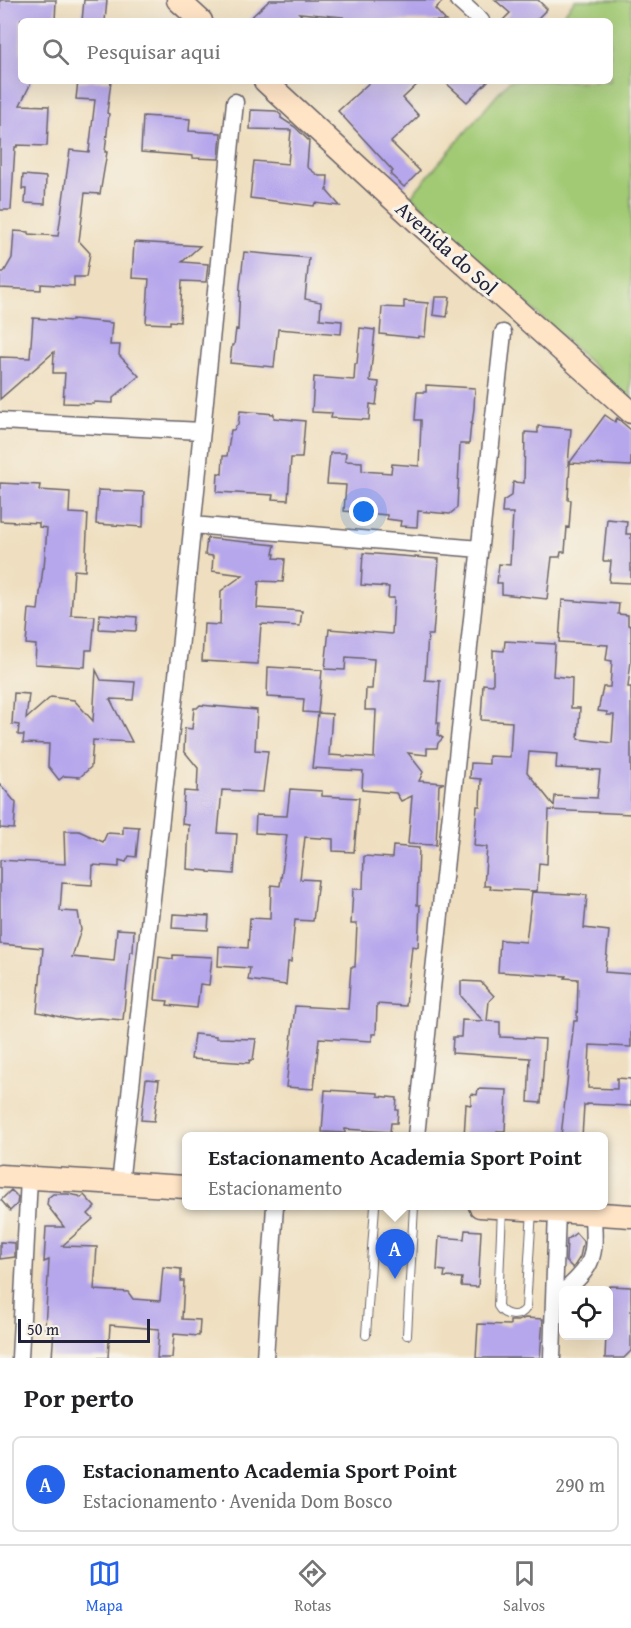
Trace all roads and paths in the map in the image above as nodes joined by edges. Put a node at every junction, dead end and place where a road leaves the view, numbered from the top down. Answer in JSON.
{"nodes":[{"id":1,"x":178,"y":0,"type":"edge"},
{"id":2,"x":458,"y":0,"type":"edge"},
{"id":3,"x":198,"y":18,"type":"edge"},
{"id":4,"x":478,"y":18,"type":"edge"},
{"id":5,"x":269,"y":84,"type":"edge"},
{"id":6,"x":235,"y":102,"type":"dead end"},
{"id":7,"x":503,"y":333,"type":"dead end"},
{"id":8,"x":631,"y":411,"type":"edge"},
{"id":9,"x":0,"y":421,"type":"edge"},
{"id":10,"x":202,"y":431,"type":"junction"},
{"id":11,"x":192,"y":525,"type":"junction"},
{"id":12,"x":480,"y":549,"type":"junction"},
{"id":13,"x":417,"y":1132,"type":"edge"},
{"id":14,"x":0,"y":1176,"type":"edge"},
{"id":15,"x":29,"y":1178,"type":"junction"},
{"id":16,"x":120,"y":1184,"type":"junction"},
{"id":17,"x":182,"y":1187,"type":"edge"},
{"id":18,"x":275,"y":1210,"type":"edge"},
{"id":19,"x":375,"y":1210,"type":"edge"},
{"id":20,"x":414,"y":1210,"type":"edge"},
{"id":21,"x":491,"y":1210,"type":"edge"},
{"id":22,"x":532,"y":1210,"type":"edge"},
{"id":23,"x":544,"y":1210,"type":"edge"},
{"id":24,"x":557,"y":1211,"type":"junction"},
{"id":25,"x":593,"y":1214,"type":"junction"},
{"id":26,"x":631,"y":1216,"type":"edge"},
{"id":27,"x":561,"y":1286,"type":"edge"},
{"id":28,"x":570,"y":1286,"type":"edge"},
{"id":29,"x":559,"y":1309,"type":"edge"},
{"id":30,"x":366,"y":1335,"type":"dead end"},
{"id":31,"x":407,"y":1335,"type":"dead end"},
{"id":32,"x":20,"y":1358,"type":"edge"},
{"id":33,"x":265,"y":1358,"type":"edge"},
{"id":34,"x":552,"y":1358,"type":"edge"}],
"edges":[{"from":1,"to":3,"type":"street"},
{"from":2,"to":4,"type":"street"},
{"from":5,"to":8,"type":"street","name":"Avenida do Sol"},
{"from":6,"to":10,"type":"street"},
{"from":7,"to":12,"type":"street"},
{"from":9,"to":10,"type":"street"},
{"from":10,"to":11,"type":"street"},
{"from":11,"to":12,"type":"street"},
{"from":11,"to":16,"type":"street"},
{"from":12,"to":13,"type":"street"},
{"from":14,"to":15,"type":"street"},
{"from":15,"to":16,"type":"street"},
{"from":15,"to":32,"type":"street"},
{"from":16,"to":17,"type":"street"},
{"from":18,"to":33,"type":"street"},
{"from":19,"to":30,"type":"lane"},
{"from":20,"to":31,"type":"lane"},
{"from":21,"to":22,"type":"lane"},
{"from":23,"to":24,"type":"street"},
{"from":24,"to":25,"type":"street"},
{"from":24,"to":27,"type":"street"},
{"from":25,"to":26,"type":"street"},
{"from":25,"to":28,"type":"street"},
{"from":29,"to":34,"type":"street"}]}
